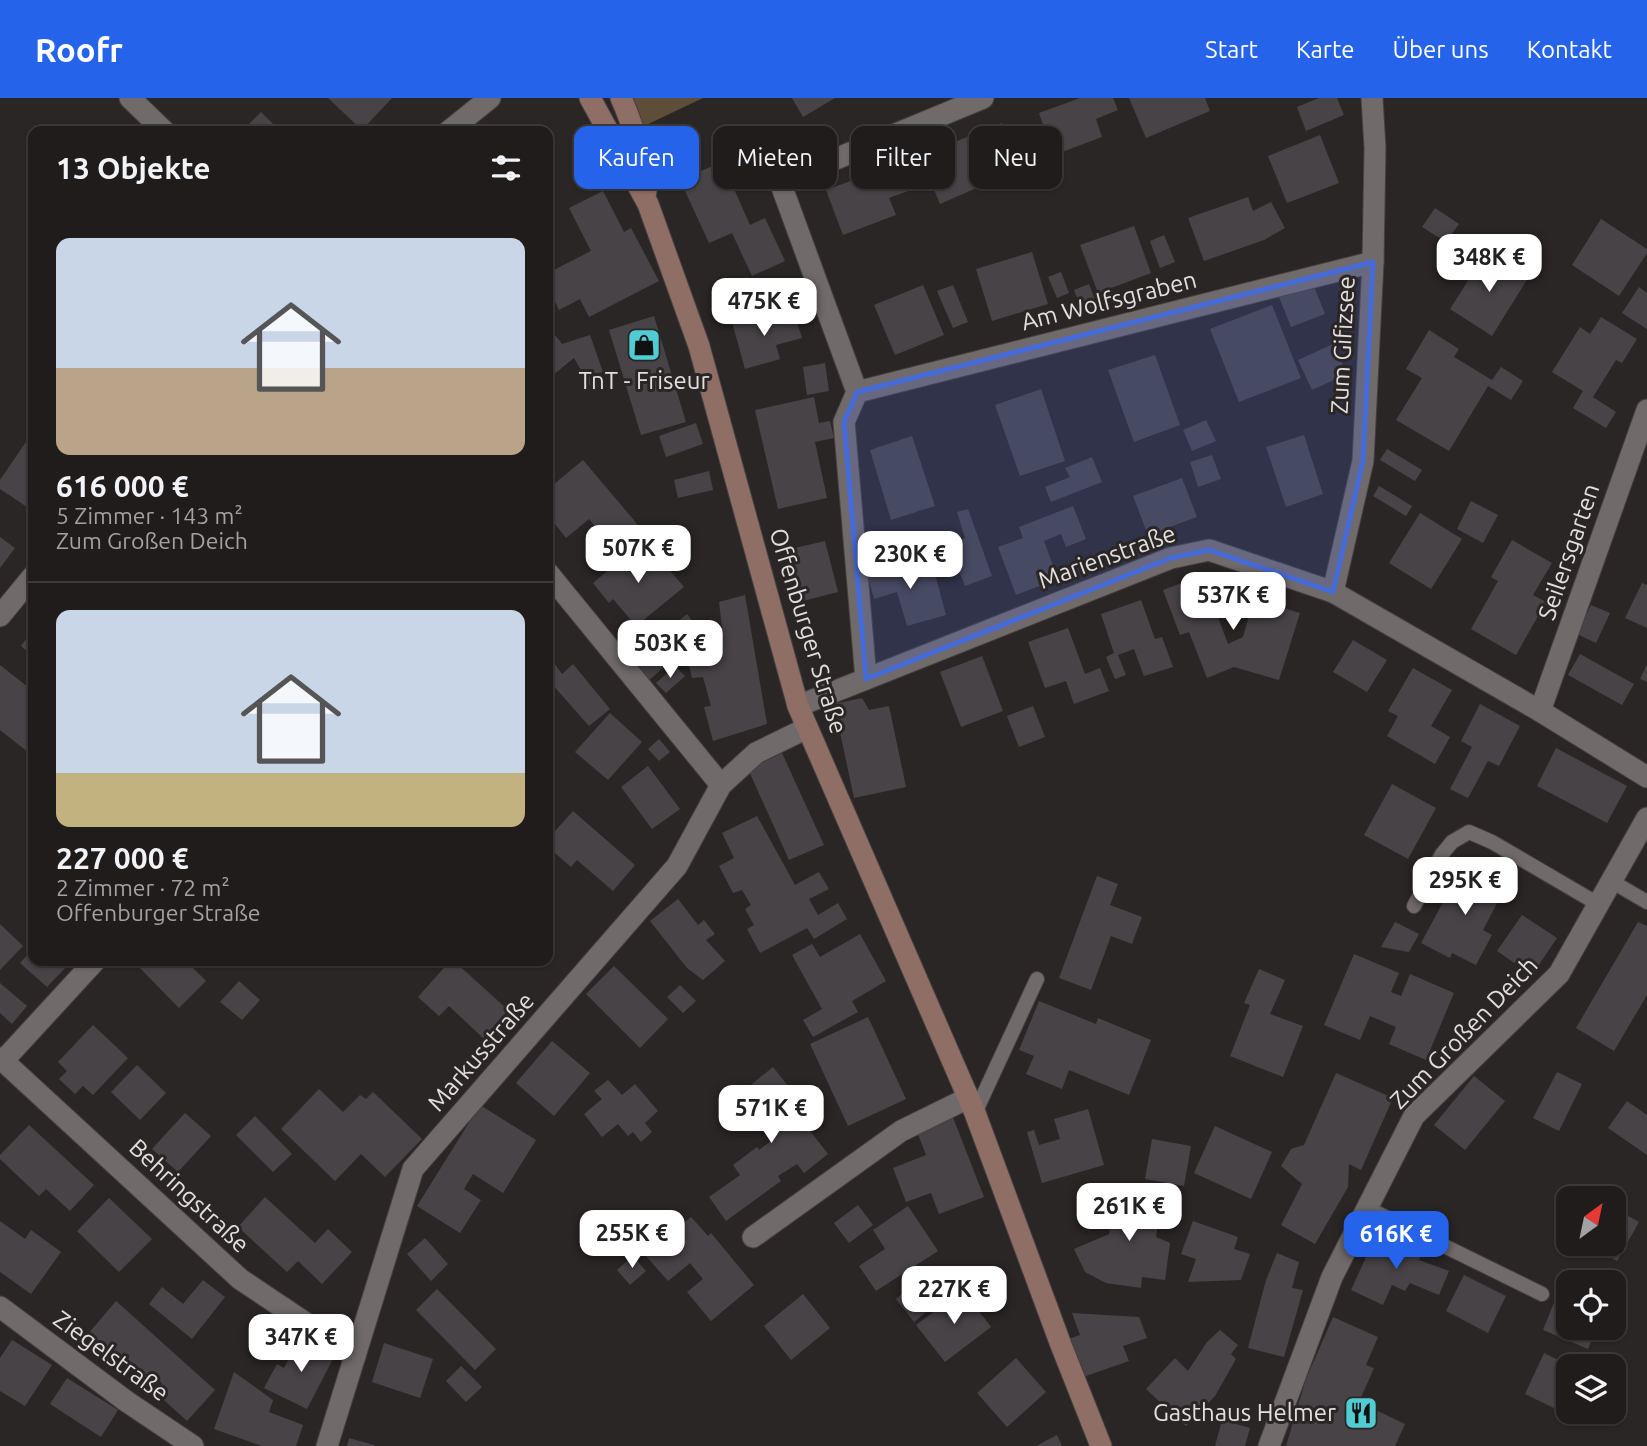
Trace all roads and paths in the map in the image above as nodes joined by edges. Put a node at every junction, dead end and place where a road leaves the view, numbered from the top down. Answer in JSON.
{"nodes":[{"id":1,"x":130,"y":98,"type":"edge"},
{"id":2,"x":490,"y":98,"type":"edge"},
{"id":3,"x":590,"y":98,"type":"edge"},
{"id":4,"x":621,"y":98,"type":"edge"},
{"id":5,"x":984,"y":98,"type":"edge"},
{"id":6,"x":1372,"y":98,"type":"edge"},
{"id":7,"x":159,"y":126,"type":"edge"},
{"id":8,"x":455,"y":126,"type":"edge"},
{"id":9,"x":648,"y":204,"type":"junction"},
{"id":10,"x":1373,"y":262,"type":"junction"},
{"id":11,"x":857,"y":392,"type":"junction"},
{"id":12,"x":1647,"y":410,"type":"edge"},
{"id":13,"x":553,"y":579,"type":"edge"},
{"id":14,"x":28,"y":582,"type":"edge"},
{"id":15,"x":1334,"y":592,"type":"junction"},
{"id":16,"x":0,"y":616,"type":"edge"},
{"id":17,"x":866,"y":680,"type":"junction"},
{"id":18,"x":798,"y":706,"type":"junction"},
{"id":19,"x":1540,"y":711,"type":"junction"},
{"id":20,"x":807,"y":728,"type":"junction"},
{"id":21,"x":1647,"y":777,"type":"edge"},
{"id":22,"x":721,"y":785,"type":"junction"},
{"id":23,"x":1647,"y":818,"type":"edge"},
{"id":24,"x":1611,"y":881,"type":"junction"},
{"id":25,"x":1647,"y":902,"type":"edge"},
{"id":26,"x":1598,"y":904,"type":"junction"},
{"id":27,"x":1414,"y":906,"type":"dead end"},
{"id":28,"x":89,"y":966,"type":"edge"},
{"id":29,"x":1037,"y":979,"type":"dead end"},
{"id":30,"x":1,"y":1059,"type":"edge"},
{"id":31,"x":971,"y":1106,"type":"junction"},
{"id":32,"x":1367,"y":1208,"type":"junction"},
{"id":33,"x":753,"y":1237,"type":"dead end"},
{"id":34,"x":1542,"y":1294,"type":"dead end"},
{"id":35,"x":0,"y":1307,"type":"edge"},
{"id":36,"x":355,"y":1356,"type":"junction"},
{"id":37,"x":193,"y":1446,"type":"edge"},
{"id":38,"x":327,"y":1446,"type":"edge"},
{"id":39,"x":1101,"y":1446,"type":"edge"},
{"id":40,"x":1269,"y":1446,"type":"edge"}],
"edges":[{"from":1,"to":7,"type":"street"},
{"from":2,"to":8,"type":"street"},
{"from":3,"to":9,"type":"street","name":"Offenburger Straße"},
{"from":4,"to":9,"type":"street","name":"Offenburger Straße"},
{"from":5,"to":11,"type":"street"},
{"from":6,"to":10,"type":"street","name":"Zum Gifizsee"},
{"from":9,"to":18,"type":"street","name":"Offenburger Straße"},
{"from":10,"to":11,"type":"street","name":"Am Wolfsgraben"},
{"from":10,"to":15,"type":"street","name":"Zum Gifizsee"},
{"from":11,"to":17,"type":"street"},
{"from":12,"to":19,"type":"street","name":"Seilersgarten"},
{"from":13,"to":22,"type":"street"},
{"from":14,"to":16,"type":"street"},
{"from":15,"to":17,"type":"street","name":"Marienstraße"},
{"from":15,"to":19,"type":"street","name":"Marienstraße"},
{"from":17,"to":18,"type":"street","name":"Marienstraße"},
{"from":18,"to":20,"type":"street","name":"Offenburger Straße"},
{"from":19,"to":21,"type":"street","name":"Marienstraße"},
{"from":20,"to":22,"type":"street","name":"Markusstraße"},
{"from":20,"to":31,"type":"street","name":"Offenburger Straße"},
{"from":22,"to":36,"type":"street","name":"Markusstraße"},
{"from":23,"to":24,"type":"street","name":"Zum Großen Deich"},
{"from":24,"to":25,"type":"lane"},
{"from":24,"to":26,"type":"street","name":"Zum Großen Deich"},
{"from":26,"to":27,"type":"lane"},
{"from":26,"to":32,"type":"street","name":"Zum Großen Deich"},
{"from":28,"to":30,"type":"street"},
{"from":29,"to":31,"type":"lane"},
{"from":30,"to":36,"type":"street","name":"Behringstraße"},
{"from":31,"to":33,"type":"street"},
{"from":31,"to":39,"type":"street","name":"Offenburger Straße"},
{"from":32,"to":34,"type":"lane"},
{"from":32,"to":40,"type":"street","name":"Zum Großen Deich"},
{"from":35,"to":37,"type":"street","name":"Ziegelstraße"},
{"from":36,"to":38,"type":"street","name":"Markusstraße"}]}
